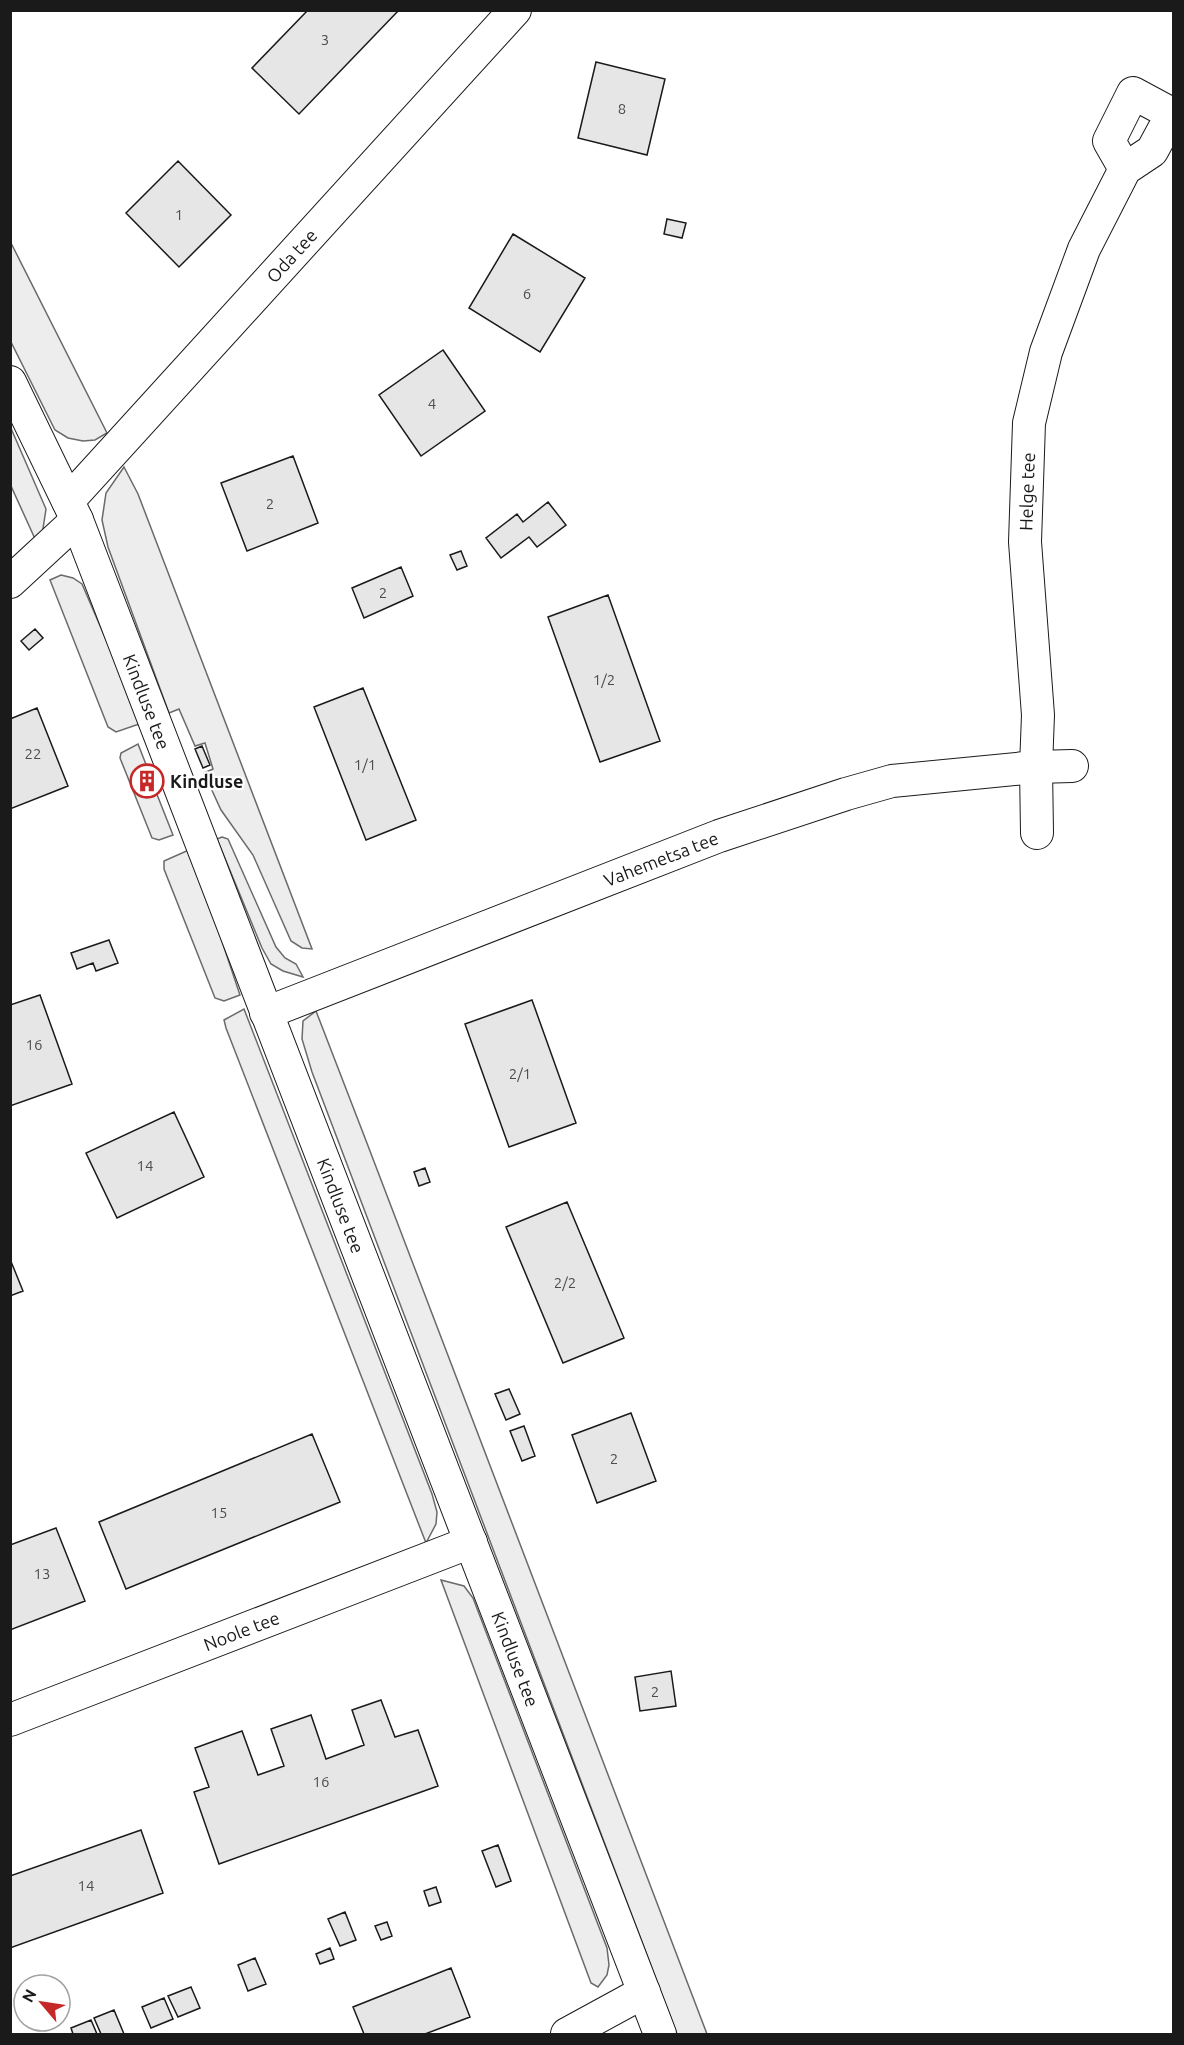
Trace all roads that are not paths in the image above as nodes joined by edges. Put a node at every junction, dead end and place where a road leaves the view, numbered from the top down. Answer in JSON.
{"nodes":[{"id":1,"x":515,"y":10,"type":"edge"},
{"id":2,"x":1125,"y":169,"type":"dead end"},
{"id":3,"x":10,"y":381,"type":"edge"},
{"id":4,"x":72,"y":511,"type":"junction"},
{"id":5,"x":10,"y":582,"type":"edge"},
{"id":6,"x":1072,"y":766,"type":"dead end"},
{"id":7,"x":1035,"y":767,"type":"junction"},
{"id":8,"x":1037,"y":833,"type":"dead end"},
{"id":9,"x":266,"y":1013,"type":"junction"},
{"id":10,"x":471,"y":1542,"type":"junction"},
{"id":11,"x":10,"y":1720,"type":"edge"},
{"id":12,"x":644,"y":1992,"type":"junction"},
{"id":13,"x":567,"y":2034,"type":"edge"},
{"id":14,"x":660,"y":2034,"type":"edge"}],
"edges":[{"from":1,"to":4,"type":"street","name":"Oda tee"},
{"from":2,"to":7,"type":"street","name":"Helge tee"},
{"from":3,"to":4,"type":"street","name":"Kindluse tee"},
{"from":4,"to":5,"type":"street","name":"Oda tee"},
{"from":4,"to":9,"type":"street","name":"Kindluse tee"},
{"from":6,"to":7,"type":"street","name":"Vahemetsa tee"},
{"from":7,"to":8,"type":"street","name":"Helge tee"},
{"from":7,"to":9,"type":"street","name":"Vahemetsa tee"},
{"from":9,"to":10,"type":"street","name":"Kindluse tee"},
{"from":10,"to":11,"type":"street","name":"Noole tee"},
{"from":10,"to":12,"type":"street","name":"Kindluse tee"},
{"from":12,"to":13,"type":"street"},
{"from":12,"to":14,"type":"street","name":"Kindluse tee"}]}
